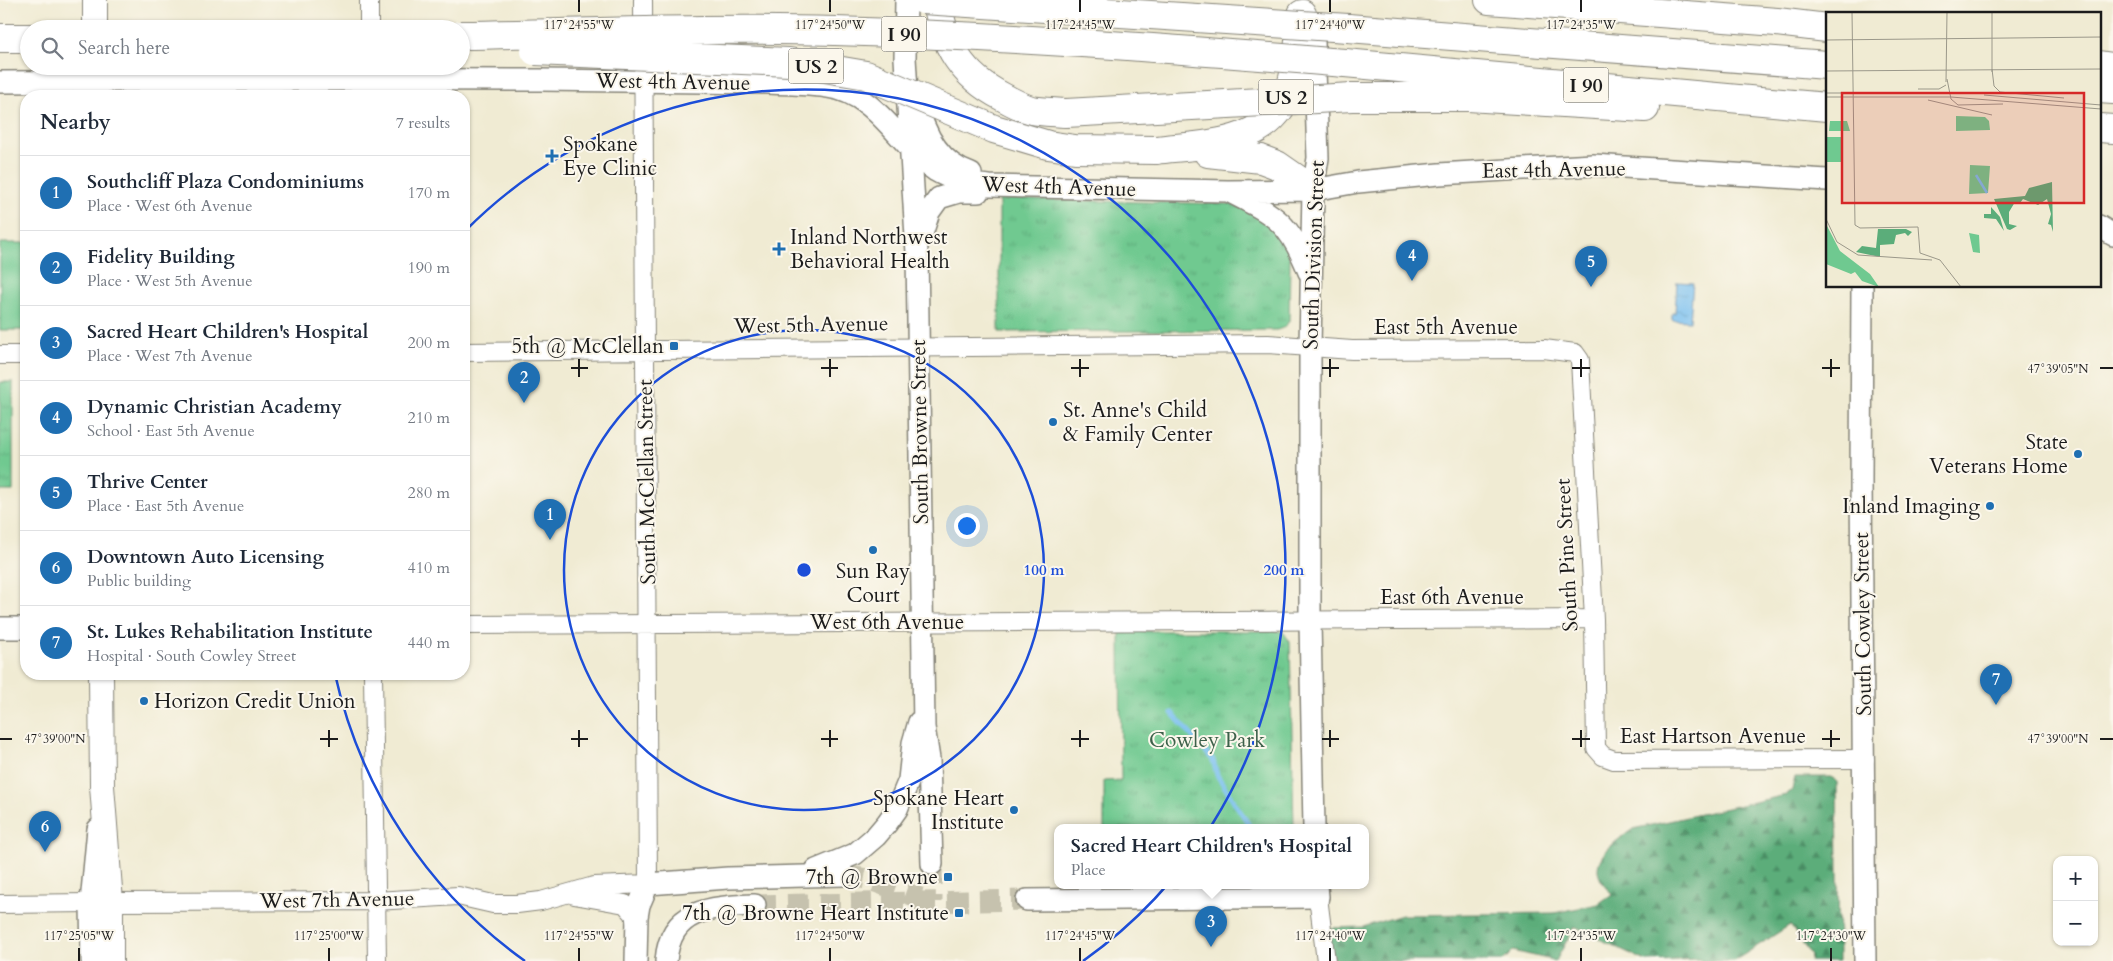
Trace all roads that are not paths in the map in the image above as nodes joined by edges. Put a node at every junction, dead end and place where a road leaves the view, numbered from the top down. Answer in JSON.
{"nodes":[{"id":1,"x":95,"y":0,"type":"edge"},
{"id":2,"x":369,"y":0,"type":"edge"},
{"id":3,"x":643,"y":0,"type":"edge"},
{"id":4,"x":906,"y":0,"type":"edge"},
{"id":5,"x":923,"y":0,"type":"edge"},
{"id":6,"x":936,"y":0,"type":"edge"},
{"id":7,"x":1489,"y":0,"type":"edge"},
{"id":8,"x":1302,"y":14,"type":"joint"},
{"id":9,"x":96,"y":20,"type":"edge"},
{"id":10,"x":369,"y":20,"type":"edge"},
{"id":11,"x":1826,"y":28,"type":"edge"},
{"id":12,"x":470,"y":35,"type":"edge"},
{"id":13,"x":0,"y":38,"type":"edge"},
{"id":14,"x":20,"y":38,"type":"edge"},
{"id":15,"x":470,"y":48,"type":"edge"},
{"id":16,"x":905,"y":58,"type":"junction"},
{"id":17,"x":1826,"y":65,"type":"edge"},
{"id":18,"x":2100,"y":65,"type":"edge"},
{"id":19,"x":2113,"y":67,"type":"edge"},
{"id":20,"x":96,"y":81,"type":"edge"},
{"id":21,"x":369,"y":81,"type":"edge"},
{"id":22,"x":644,"y":81,"type":"junction"},
{"id":23,"x":0,"y":82,"type":"edge"},
{"id":24,"x":2100,"y":89,"type":"edge"},
{"id":25,"x":2113,"y":90,"type":"edge"},
{"id":26,"x":1826,"y":106,"type":"edge"},
{"id":27,"x":1826,"y":114,"type":"edge"},
{"id":28,"x":2100,"y":128,"type":"edge"},
{"id":29,"x":2113,"y":129,"type":"edge"},
{"id":30,"x":910,"y":148,"type":"junction"},
{"id":31,"x":1156,"y":150,"type":"junction"},
{"id":32,"x":1826,"y":180,"type":"edge"},
{"id":33,"x":1019,"y":186,"type":"junction"},
{"id":34,"x":1313,"y":190,"type":"junction"},
{"id":35,"x":1228,"y":191,"type":"junction"},
{"id":36,"x":2100,"y":227,"type":"edge"},
{"id":37,"x":2113,"y":235,"type":"edge"},
{"id":38,"x":917,"y":253,"type":"junction"},
{"id":39,"x":1311,"y":278,"type":"junction"},
{"id":40,"x":1862,"y":288,"type":"edge"},
{"id":41,"x":918,"y":346,"type":"junction"},
{"id":42,"x":1310,"y":347,"type":"junction"},
{"id":43,"x":645,"y":349,"type":"junction"},
{"id":44,"x":470,"y":352,"type":"edge"},
{"id":45,"x":0,"y":355,"type":"edge"},
{"id":46,"x":20,"y":355,"type":"edge"},
{"id":47,"x":1580,"y":360,"type":"joint"},
{"id":48,"x":1594,"y":619,"type":"junction"},
{"id":49,"x":923,"y":621,"type":"junction"},
{"id":50,"x":1310,"y":621,"type":"junction"},
{"id":51,"x":470,"y":625,"type":"edge"},
{"id":52,"x":648,"y":625,"type":"junction"},
{"id":53,"x":0,"y":628,"type":"edge"},
{"id":54,"x":20,"y":628,"type":"edge"},
{"id":55,"x":101,"y":680,"type":"edge"},
{"id":56,"x":372,"y":680,"type":"edge"},
{"id":57,"x":924,"y":708,"type":"junction"},
{"id":58,"x":1596,"y":748,"type":"joint"},
{"id":59,"x":1865,"y":759,"type":"junction"},
{"id":60,"x":1312,"y":792,"type":"junction"},
{"id":61,"x":1303,"y":824,"type":"edge"},
{"id":62,"x":1314,"y":824,"type":"edge"},
{"id":63,"x":932,"y":864,"type":"tunnel mouth"},
{"id":64,"x":844,"y":875,"type":"tunnel mouth"},
{"id":65,"x":792,"y":876,"type":"junction"},
{"id":66,"x":648,"y":884,"type":"junction"},
{"id":67,"x":1258,"y":889,"type":"edge"},
{"id":68,"x":1317,"y":891,"type":"edge"},
{"id":69,"x":561,"y":896,"type":"junction"},
{"id":70,"x":1233,"y":897,"type":"junction"},
{"id":71,"x":1027,"y":900,"type":"tunnel mouth"},
{"id":72,"x":376,"y":901,"type":"junction"},
{"id":73,"x":101,"y":903,"type":"junction"},
{"id":74,"x":0,"y":904,"type":"edge"},
{"id":75,"x":754,"y":905,"type":"tunnel mouth"},
{"id":76,"x":636,"y":923,"type":"junction"},
{"id":77,"x":92,"y":961,"type":"edge"},
{"id":78,"x":112,"y":961,"type":"edge"},
{"id":79,"x":377,"y":961,"type":"edge"},
{"id":80,"x":636,"y":961,"type":"edge"},
{"id":81,"x":666,"y":961,"type":"edge"},
{"id":82,"x":1326,"y":961,"type":"edge"},
{"id":83,"x":1865,"y":961,"type":"edge"}],
"edges":[{"from":1,"to":9,"type":"main road"},
{"from":2,"to":10,"type":"street"},
{"from":3,"to":22,"type":"street","name":"South McClellan Street"},
{"from":4,"to":16,"type":"street","name":"South Browne Street"},
{"from":5,"to":17,"type":"highway","number":"I 90","bridge":true},
{"from":6,"to":27,"type":"highway","bridge":true},
{"from":7,"to":11,"type":"highway"},
{"from":8,"to":31,"type":"highway","number":"US 2"},
{"from":8,"to":34,"type":"street","name":"South Division Street"},
{"from":12,"to":26,"type":"highway","number":"I 90","bridge":true},
{"from":13,"to":14,"type":"highway"},
{"from":15,"to":31,"type":"highway","number":"US 2","bridge":true},
{"from":16,"to":30,"type":"street","name":"South Browne Street"},
{"from":16,"to":33,"type":"street"},
{"from":18,"to":19,"type":"highway"},
{"from":20,"to":21,"type":"street","name":"West 4th Avenue"},
{"from":20,"to":23,"type":"street","name":"West 4th Avenue"},
{"from":21,"to":22,"type":"street","name":"West 4th Avenue"},
{"from":22,"to":30,"type":"street","name":"West 4th Avenue"},
{"from":22,"to":43,"type":"street","name":"South McClellan Street"},
{"from":24,"to":25,"type":"highway"},
{"from":28,"to":29,"type":"highway"},
{"from":30,"to":33,"type":"street","name":"West 4th Avenue"},
{"from":30,"to":38,"type":"street","name":"South Browne Street"},
{"from":31,"to":34,"type":"highway"},
{"from":32,"to":34,"type":"street","name":"East 4th Avenue"},
{"from":33,"to":35,"type":"street","name":"West 4th Avenue"},
{"from":33,"to":38,"type":"street"},
{"from":34,"to":35,"type":"street","name":"West 4th Avenue"},
{"from":34,"to":39,"type":"street","name":"South Division Street"},
{"from":35,"to":39,"type":"street"},
{"from":36,"to":37,"type":"street"},
{"from":38,"to":41,"type":"street","name":"South Browne Street"},
{"from":39,"to":42,"type":"street","name":"South Division Street"},
{"from":40,"to":59,"type":"street","name":"South Cowley Street"},
{"from":41,"to":42,"type":"street","name":"West 5th Avenue"},
{"from":41,"to":43,"type":"street","name":"West 5th Avenue"},
{"from":41,"to":49,"type":"street","name":"South Browne Street"},
{"from":42,"to":47,"type":"street","name":"East 5th Avenue"},
{"from":42,"to":50,"type":"street","name":"South Division Street"},
{"from":43,"to":44,"type":"street","name":"West 5th Avenue"},
{"from":43,"to":52,"type":"street","name":"South McClellan Street"},
{"from":45,"to":46,"type":"street"},
{"from":47,"to":48,"type":"street","name":"South Pine Street"},
{"from":48,"to":50,"type":"street","name":"East 6th Avenue"},
{"from":48,"to":58,"type":"street","name":"South Pine Street"},
{"from":49,"to":50,"type":"street","name":"West 6th Avenue"},
{"from":49,"to":52,"type":"street","name":"West 6th Avenue"},
{"from":49,"to":57,"type":"street","name":"South Browne Street"},
{"from":50,"to":60,"type":"street","name":"South Division Street"},
{"from":51,"to":52,"type":"street","name":"West 6th Avenue"},
{"from":52,"to":66,"type":"street","name":"South McClellan Street"},
{"from":53,"to":54,"type":"street"},
{"from":55,"to":73,"type":"main road"},
{"from":56,"to":72,"type":"street"},
{"from":57,"to":63,"type":"street","name":"South Browne Street"},
{"from":57,"to":65,"type":"street","name":"West 7th Avenue"},
{"from":58,"to":59,"type":"street","name":"East Hartson Avenue"},
{"from":59,"to":83,"type":"street","name":"South Cowley Street"},
{"from":60,"to":61,"type":"street"},
{"from":60,"to":62,"type":"street","name":"South Division Street"},
{"from":64,"to":65,"type":"street","name":"West 7th Avenue"},
{"from":65,"to":66,"type":"street","name":"West 7th Avenue"},
{"from":66,"to":69,"type":"street","name":"West 7th Avenue"},
{"from":66,"to":76,"type":"street","name":"South McClellan Street"},
{"from":67,"to":70,"type":"street"},
{"from":68,"to":70,"type":"street"},
{"from":68,"to":82,"type":"street"},
{"from":69,"to":72,"type":"street","name":"West 7th Avenue"},
{"from":69,"to":76,"type":"street","name":"West 7th Avenue"},
{"from":70,"to":71,"type":"street"},
{"from":72,"to":73,"type":"street","name":"West 7th Avenue"},
{"from":72,"to":79,"type":"street"},
{"from":73,"to":74,"type":"street","name":"West 7th Avenue"},
{"from":73,"to":77,"type":"street"},
{"from":73,"to":78,"type":"main road"},
{"from":75,"to":81,"type":"street"},
{"from":76,"to":80,"type":"street","name":"South McClellan Street"}]}
